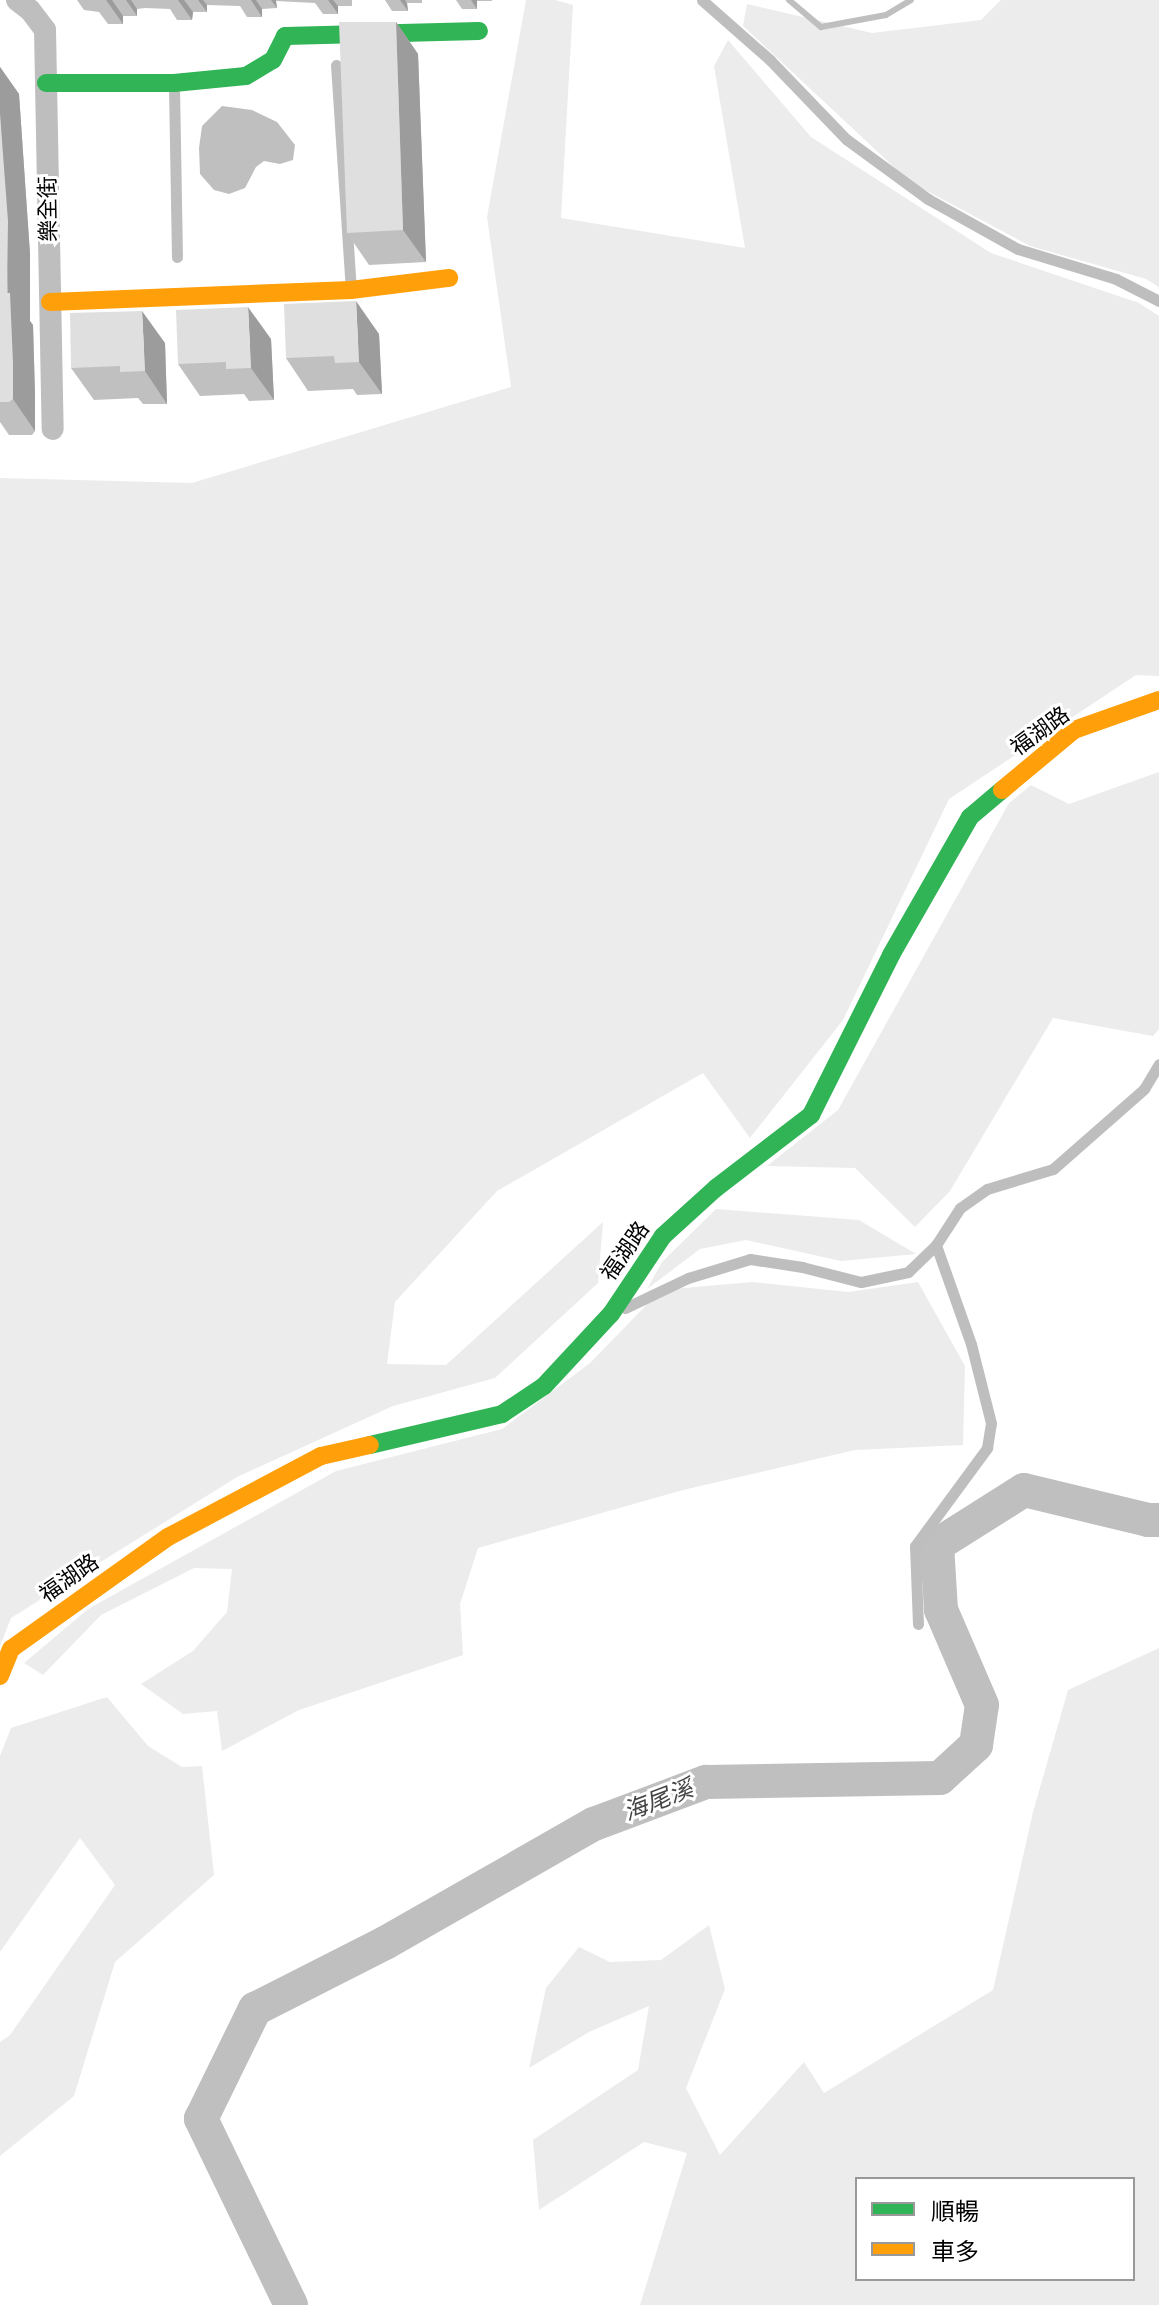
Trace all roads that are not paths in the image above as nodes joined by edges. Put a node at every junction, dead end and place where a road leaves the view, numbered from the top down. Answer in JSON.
{"nodes":[{"id":1,"x":17,"y":0,"type":"edge"},
{"id":2,"x":702,"y":0,"type":"edge"},
{"id":3,"x":479,"y":31,"type":"dead end"},
{"id":4,"x":336,"y":65,"type":"edge"},
{"id":5,"x":46,"y":83,"type":"junction"},
{"id":6,"x":174,"y":83,"type":"junction"},
{"id":7,"x":177,"y":257,"type":"dead end"},
{"id":8,"x":449,"y":278,"type":"dead end"},
{"id":9,"x":351,"y":290,"type":"junction"},
{"id":10,"x":1159,"y":301,"type":"edge"},
{"id":11,"x":50,"y":302,"type":"junction"},
{"id":12,"x":53,"y":429,"type":"dead end"},
{"id":13,"x":1159,"y":700,"type":"edge"},
{"id":14,"x":1159,"y":1064,"type":"edge"},
{"id":15,"x":936,"y":1245,"type":"junction"},
{"id":16,"x":611,"y":1314,"type":"junction"},
{"id":17,"x":918,"y":1624,"type":"dead end"},
{"id":18,"x":0,"y":1676,"type":"edge"}],
"edges":[{"from":1,"to":5,"type":"street","name":"樂全街"},
{"from":2,"to":10,"type":"lane"},
{"from":3,"to":6,"type":"street"},
{"from":4,"to":9,"type":"lane"},
{"from":5,"to":6,"type":"street"},
{"from":5,"to":11,"type":"street","name":"樂全街"},
{"from":6,"to":7,"type":"lane"},
{"from":8,"to":9,"type":"street"},
{"from":9,"to":11,"type":"street"},
{"from":11,"to":12,"type":"street","name":"樂全街"},
{"from":13,"to":16,"type":"street","name":"福湖路"},
{"from":14,"to":15,"type":"lane"},
{"from":15,"to":16,"type":"lane"},
{"from":15,"to":17,"type":"lane"},
{"from":16,"to":18,"type":"street","name":"福湖路"}]}
